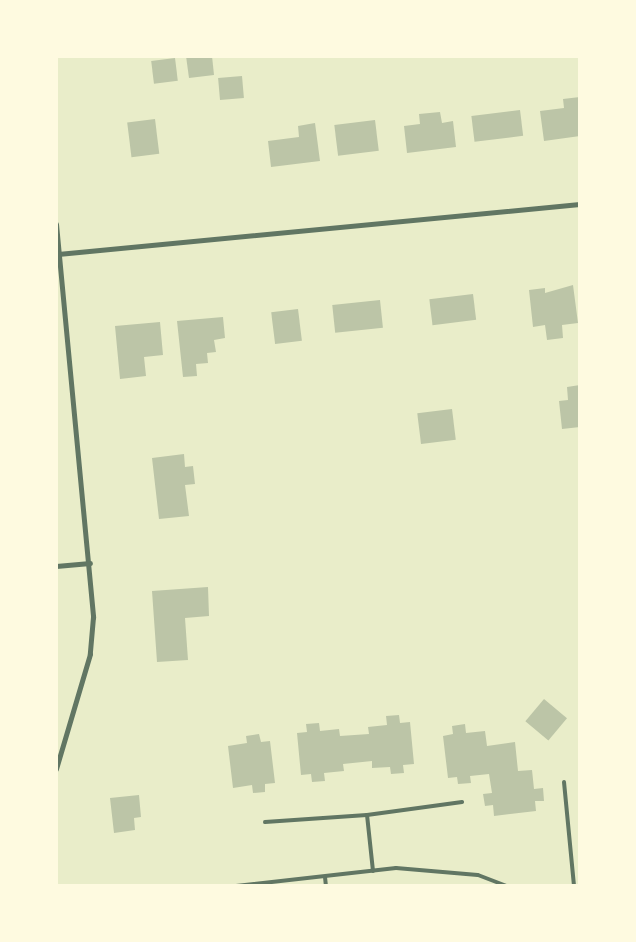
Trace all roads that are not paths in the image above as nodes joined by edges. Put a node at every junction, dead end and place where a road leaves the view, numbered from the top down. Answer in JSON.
{"nodes":[{"id":1,"x":580,"y":204,"type":"edge"},
{"id":2,"x":56,"y":224,"type":"edge"},
{"id":3,"x":58,"y":254,"type":"edge"},
{"id":4,"x":90,"y":563,"type":"junction"},
{"id":5,"x":56,"y":566,"type":"edge"},
{"id":6,"x":56,"y":769,"type":"edge"},
{"id":7,"x":564,"y":782,"type":"dead end"},
{"id":8,"x":462,"y":802,"type":"dead end"},
{"id":9,"x":367,"y":815,"type":"junction"},
{"id":10,"x":266,"y":822,"type":"dead end"},
{"id":11,"x":373,"y":871,"type":"junction"},
{"id":12,"x":325,"y":877,"type":"junction"},
{"id":13,"x":236,"y":886,"type":"edge"},
{"id":14,"x":326,"y":886,"type":"edge"},
{"id":15,"x":506,"y":886,"type":"edge"},
{"id":16,"x":574,"y":886,"type":"edge"}],
"edges":[{"from":1,"to":3,"type":"street"},
{"from":2,"to":3,"type":"street"},
{"from":3,"to":4,"type":"street"},
{"from":4,"to":5,"type":"street"},
{"from":4,"to":6,"type":"street"},
{"from":7,"to":16,"type":"lane"},
{"from":8,"to":9,"type":"lane"},
{"from":9,"to":10,"type":"lane"},
{"from":9,"to":11,"type":"lane"},
{"from":11,"to":12,"type":"lane"},
{"from":11,"to":15,"type":"lane"},
{"from":12,"to":13,"type":"lane"},
{"from":12,"to":14,"type":"lane"}]}
